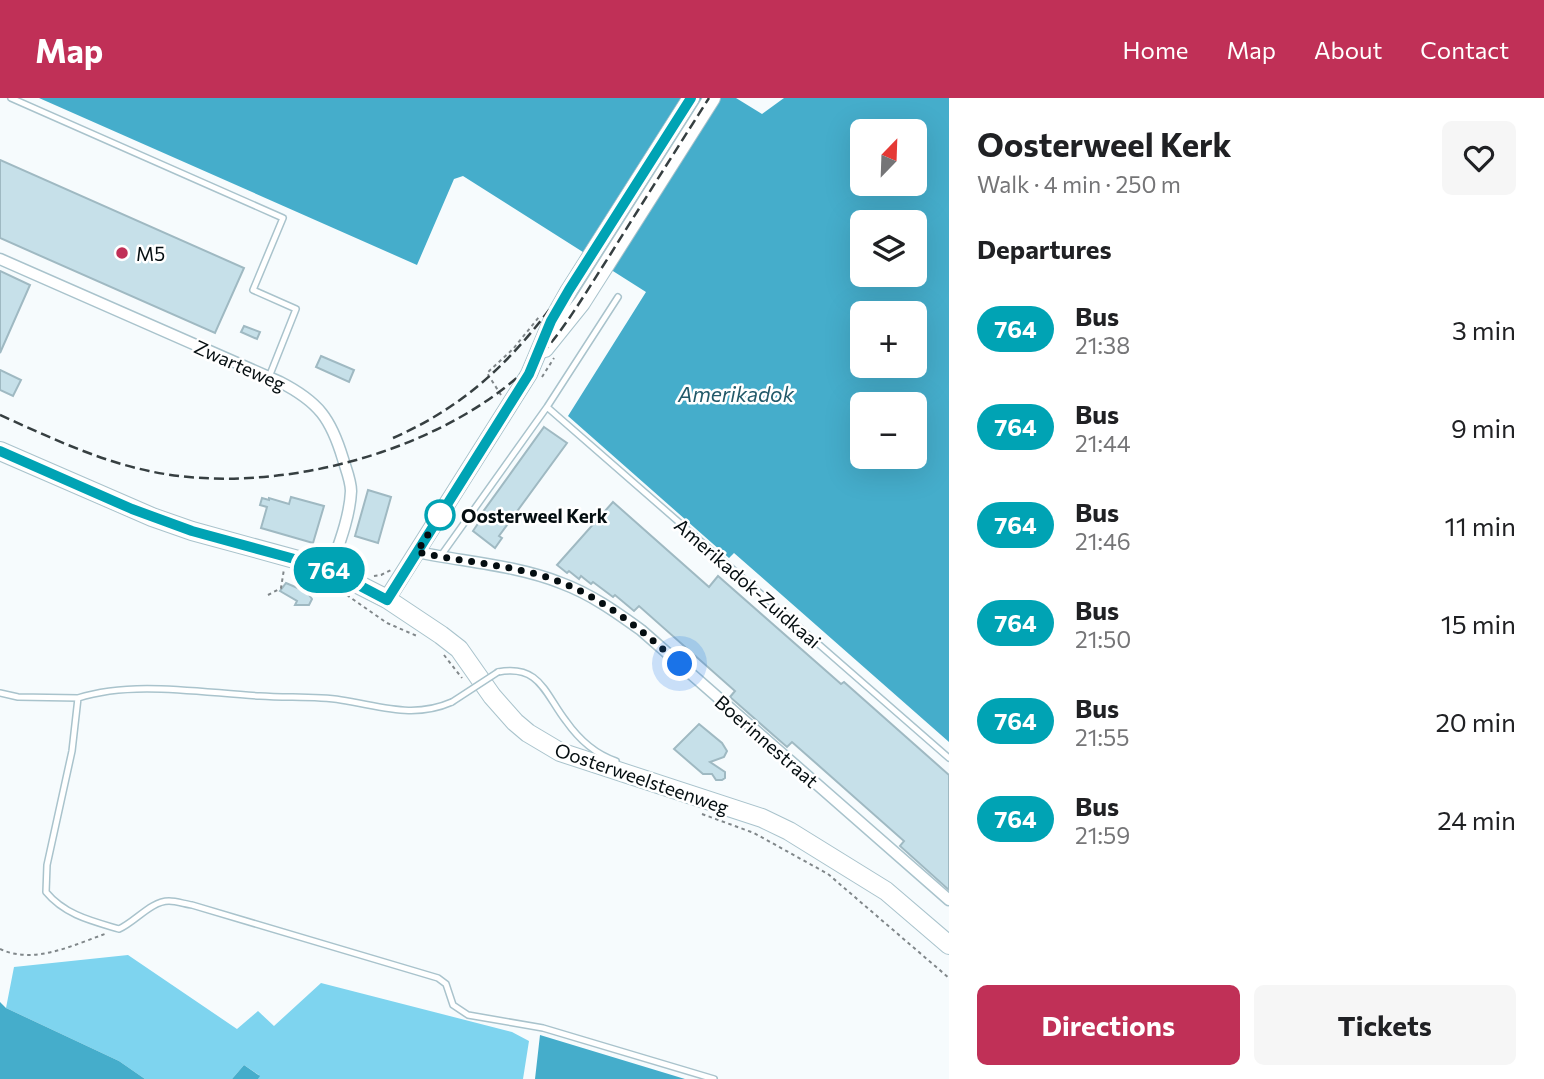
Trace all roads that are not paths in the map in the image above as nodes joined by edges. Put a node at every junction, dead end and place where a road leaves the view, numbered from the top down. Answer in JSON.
{"nodes":[{"id":1,"x":11,"y":98,"type":"edge"},
{"id":2,"x":691,"y":98,"type":"edge"},
{"id":3,"x":712,"y":98,"type":"edge"},
{"id":4,"x":0,"y":259,"type":"edge"},
{"id":5,"x":618,"y":297,"type":"dead end"},
{"id":6,"x":538,"y":358,"type":"junction"},
{"id":7,"x":269,"y":377,"type":"junction"},
{"id":8,"x":547,"y":407,"type":"junction"},
{"id":9,"x":0,"y":451,"type":"edge"},
{"id":10,"x":417,"y":552,"type":"junction"},
{"id":11,"x":440,"y":557,"type":"junction"},
{"id":12,"x":330,"y":570,"type":"junction"},
{"id":13,"x":387,"y":600,"type":"junction"},
{"id":14,"x":0,"y":693,"type":"edge"},
{"id":15,"x":78,"y":698,"type":"junction"},
{"id":16,"x":949,"y":758,"type":"edge"},
{"id":17,"x":620,"y":763,"type":"dead end"},
{"id":18,"x":633,"y":768,"type":"dead end"},
{"id":19,"x":865,"y":876,"type":"junction"},
{"id":20,"x":949,"y":900,"type":"edge"},
{"id":21,"x":949,"y":945,"type":"edge"},
{"id":22,"x":714,"y":1079,"type":"edge"}],
"edges":[{"from":1,"to":7,"type":"lane"},
{"from":2,"to":6,"type":"main road"},
{"from":3,"to":6,"type":"main road"},
{"from":4,"to":7,"type":"street","name":"Zwarteweg"},
{"from":5,"to":8,"type":"lane"},
{"from":6,"to":10,"type":"main road"},
{"from":7,"to":12,"type":"street","name":"Zwarteweg"},
{"from":8,"to":11,"type":"lane"},
{"from":8,"to":16,"type":"lane","name":"Amerikadok-Zuidkaai"},
{"from":9,"to":12,"type":"main road","name":"Oosterweelsteenweg"},
{"from":10,"to":11,"type":"street","name":"Boerinnestraat"},
{"from":10,"to":13,"type":"main road"},
{"from":11,"to":20,"type":"street","name":"Boerinnestraat"},
{"from":12,"to":13,"type":"main road","name":"Oosterweelsteenweg"},
{"from":13,"to":19,"type":"main road","name":"Oosterweelsteenweg"},
{"from":14,"to":15,"type":"lane"},
{"from":15,"to":17,"type":"lane","bridge":true},
{"from":15,"to":22,"type":"lane"},
{"from":18,"to":19,"type":"lane"},
{"from":19,"to":21,"type":"main road","name":"Oosterweelsteenweg"}]}
